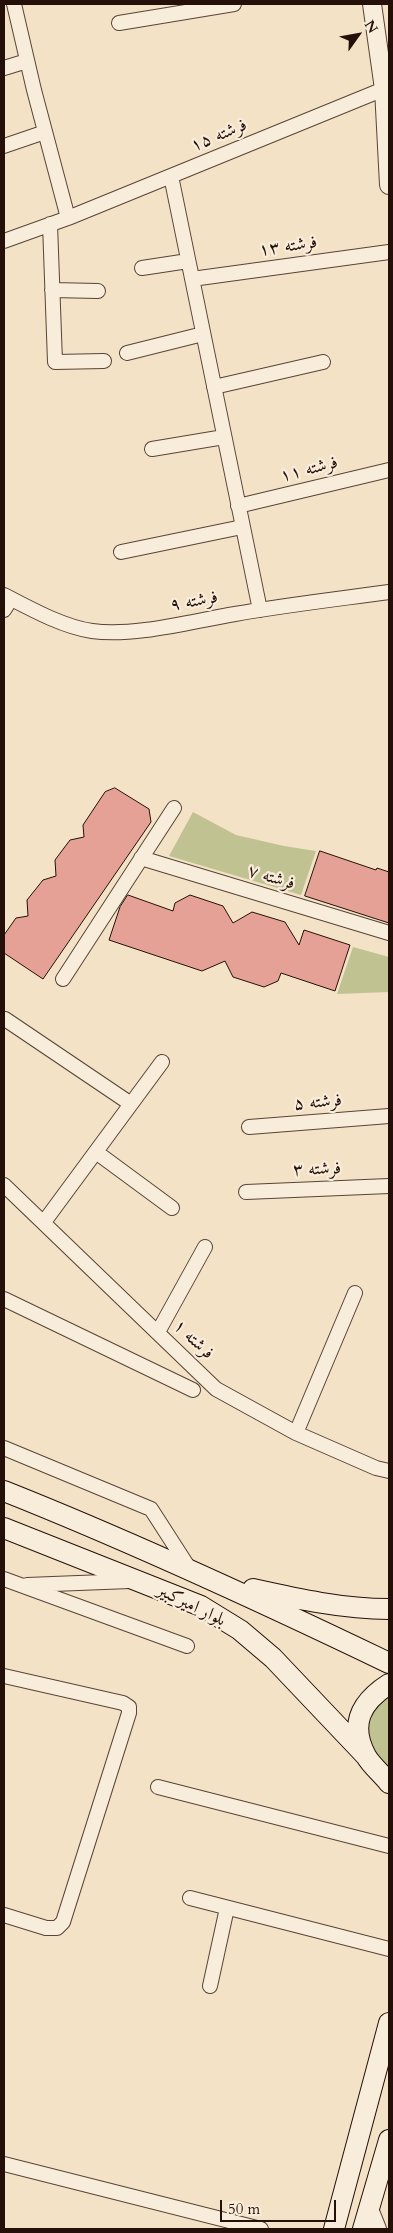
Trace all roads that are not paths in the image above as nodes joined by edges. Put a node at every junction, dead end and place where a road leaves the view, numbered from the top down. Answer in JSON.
{"nodes":[{"id":1,"x":14,"y":4,"type":"edge"},
{"id":2,"x":234,"y":4,"type":"edge"},
{"id":3,"x":372,"y":4,"type":"edge"},
{"id":4,"x":118,"y":23,"type":"dead end"},
{"id":5,"x":27,"y":61,"type":"junction"},
{"id":6,"x":4,"y":68,"type":"edge"},
{"id":7,"x":384,"y":89,"type":"junction"},
{"id":8,"x":45,"y":132,"type":"junction"},
{"id":9,"x":4,"y":146,"type":"edge"},
{"id":10,"x":171,"y":176,"type":"junction"},
{"id":11,"x":389,"y":185,"type":"edge"},
{"id":12,"x":68,"y":218,"type":"junction"},
{"id":13,"x":50,"y":224,"type":"junction"},
{"id":14,"x":4,"y":241,"type":"edge"},
{"id":15,"x":389,"y":252,"type":"edge"},
{"id":16,"x":188,"y":261,"type":"junction"},
{"id":17,"x":142,"y":268,"type":"dead end"},
{"id":18,"x":192,"y":279,"type":"junction"},
{"id":19,"x":52,"y":290,"type":"junction"},
{"id":20,"x":98,"y":291,"type":"dead end"},
{"id":21,"x":203,"y":334,"type":"junction"},
{"id":22,"x":126,"y":353,"type":"dead end"},
{"id":23,"x":104,"y":361,"type":"dead end"},
{"id":24,"x":323,"y":362,"type":"dead end"},
{"id":25,"x":214,"y":387,"type":"junction"},
{"id":26,"x":224,"y":436,"type":"junction"},
{"id":27,"x":152,"y":449,"type":"dead end"},
{"id":28,"x":389,"y":470,"type":"edge"},
{"id":29,"x":238,"y":506,"type":"junction"},
{"id":30,"x":242,"y":527,"type":"junction"},
{"id":31,"x":121,"y":552,"type":"dead end"},
{"id":32,"x":389,"y":592,"type":"edge"},
{"id":33,"x":6,"y":601,"type":"edge"},
{"id":34,"x":260,"y":610,"type":"junction"},
{"id":35,"x":174,"y":808,"type":"dead end"},
{"id":36,"x":141,"y":858,"type":"junction"},
{"id":37,"x":389,"y":934,"type":"edge"},
{"id":38,"x":63,"y":979,"type":"dead end"},
{"id":39,"x":5,"y":1019,"type":"edge"},
{"id":40,"x":162,"y":1062,"type":"dead end"},
{"id":41,"x":131,"y":1104,"type":"junction"},
{"id":42,"x":389,"y":1116,"type":"edge"},
{"id":43,"x":249,"y":1127,"type":"dead end"},
{"id":44,"x":96,"y":1152,"type":"junction"},
{"id":45,"x":4,"y":1185,"type":"edge"},
{"id":46,"x":389,"y":1186,"type":"edge"},
{"id":47,"x":246,"y":1192,"type":"dead end"},
{"id":48,"x":172,"y":1208,"type":"dead end"},
{"id":49,"x":44,"y":1222,"type":"junction"},
{"id":50,"x":205,"y":1247,"type":"dead end"},
{"id":51,"x":355,"y":1293,"type":"dead end"},
{"id":52,"x":4,"y":1299,"type":"edge"},
{"id":53,"x":158,"y":1332,"type":"junction"},
{"id":54,"x":193,"y":1390,"type":"dead end"},
{"id":55,"x":296,"y":1433,"type":"junction"},
{"id":56,"x":4,"y":1448,"type":"edge"},
{"id":57,"x":389,"y":1471,"type":"edge"},
{"id":58,"x":4,"y":1491,"type":"edge"},
{"id":59,"x":4,"y":1528,"type":"edge"},
{"id":60,"x":189,"y":1568,"type":"junction"},
{"id":61,"x":4,"y":1578,"type":"edge"},
{"id":62,"x":137,"y":1581,"type":"junction"},
{"id":63,"x":222,"y":1583,"type":"junction"},
{"id":64,"x":21,"y":1585,"type":"junction"},
{"id":65,"x":389,"y":1609,"type":"edge"},
{"id":66,"x":187,"y":1646,"type":"dead end"},
{"id":67,"x":389,"y":1663,"type":"edge"},
{"id":68,"x":4,"y":1676,"type":"edge"},
{"id":69,"x":389,"y":1684,"type":"edge"},
{"id":70,"x":366,"y":1756,"type":"junction"},
{"id":71,"x":385,"y":1778,"type":"edge"},
{"id":72,"x":158,"y":1787,"type":"dead end"},
{"id":73,"x":389,"y":1795,"type":"edge"},
{"id":74,"x":389,"y":1846,"type":"edge"},
{"id":75,"x":190,"y":1898,"type":"dead end"},
{"id":76,"x":227,"y":1908,"type":"junction"},
{"id":77,"x":4,"y":1915,"type":"edge"},
{"id":78,"x":389,"y":1949,"type":"edge"},
{"id":79,"x":210,"y":1986,"type":"dead end"},
{"id":80,"x":389,"y":2022,"type":"edge"},
{"id":81,"x":389,"y":2140,"type":"edge"},
{"id":82,"x":4,"y":2164,"type":"edge"},
{"id":83,"x":369,"y":2209,"type":"junction"},
{"id":84,"x":260,"y":2229,"type":"edge"},
{"id":85,"x":334,"y":2229,"type":"edge"},
{"id":86,"x":363,"y":2229,"type":"edge"},
{"id":87,"x":377,"y":2229,"type":"edge"}],
"edges":[{"from":1,"to":5,"type":"street"},
{"from":2,"to":4,"type":"street"},
{"from":3,"to":7,"type":"street"},
{"from":5,"to":6,"type":"street"},
{"from":5,"to":8,"type":"street"},
{"from":7,"to":10,"type":"street","name":"فرشته ۱۵"},
{"from":7,"to":11,"type":"street"},
{"from":8,"to":9,"type":"street"},
{"from":8,"to":12,"type":"street"},
{"from":10,"to":12,"type":"street","name":"فرشته ۱۵"},
{"from":10,"to":16,"type":"street"},
{"from":12,"to":13,"type":"street","name":"فرشته ۱۵"},
{"from":13,"to":14,"type":"street","name":"فرشته ۱۵"},
{"from":13,"to":19,"type":"street"},
{"from":15,"to":18,"type":"street","name":"فرشته ۱۳"},
{"from":16,"to":17,"type":"street"},
{"from":16,"to":18,"type":"street"},
{"from":18,"to":21,"type":"street"},
{"from":19,"to":20,"type":"street"},
{"from":19,"to":23,"type":"street"},
{"from":21,"to":22,"type":"street"},
{"from":21,"to":25,"type":"street"},
{"from":24,"to":25,"type":"street"},
{"from":25,"to":26,"type":"street"},
{"from":26,"to":27,"type":"street"},
{"from":26,"to":29,"type":"street"},
{"from":28,"to":29,"type":"street","name":"فرشته ۱۱"},
{"from":29,"to":30,"type":"street"},
{"from":30,"to":31,"type":"street"},
{"from":30,"to":34,"type":"street"},
{"from":32,"to":34,"type":"street","name":"فرشته ۹"},
{"from":33,"to":34,"type":"street","name":"فرشته ۹"},
{"from":35,"to":36,"type":"street"},
{"from":36,"to":37,"type":"street","name":"فرشته ۷"},
{"from":36,"to":38,"type":"street"},
{"from":39,"to":41,"type":"street"},
{"from":40,"to":41,"type":"street"},
{"from":41,"to":44,"type":"street"},
{"from":42,"to":43,"type":"street","name":"فرشته ۵"},
{"from":44,"to":48,"type":"street"},
{"from":44,"to":49,"type":"street"},
{"from":45,"to":49,"type":"street","name":"فرشته ۱"},
{"from":46,"to":47,"type":"street","name":"فرشته ۳"},
{"from":49,"to":53,"type":"street","name":"فرشته ۱"},
{"from":50,"to":53,"type":"street"},
{"from":51,"to":55,"type":"street"},
{"from":52,"to":54,"type":"street"},
{"from":53,"to":55,"type":"street","name":"فرشته ۱"},
{"from":55,"to":57,"type":"street","name":"فرشته ۱"},
{"from":56,"to":60,"type":"street"},
{"from":58,"to":60,"type":"main road","name":"بلوار امیرکبیر"},
{"from":59,"to":62,"type":"main road","name":"بلوار امیرکبیر"},
{"from":60,"to":63,"type":"main road","name":"بلوار امیرکبیر"},
{"from":61,"to":64,"type":"street"},
{"from":62,"to":64,"type":"street"},
{"from":62,"to":70,"type":"main road","name":"بلوار امیرکبیر"},
{"from":63,"to":65,"type":"main road"},
{"from":63,"to":67,"type":"main road","name":"بلوار امیرکبیر"},
{"from":64,"to":66,"type":"street"},
{"from":68,"to":77,"type":"street"},
{"from":69,"to":70,"type":"main road"},
{"from":70,"to":71,"type":"main road","name":"بلوار امیرکبیر"},
{"from":71,"to":73,"type":"main road","name":"بلوار امیرکبیر"},
{"from":72,"to":74,"type":"street"},
{"from":75,"to":76,"type":"street"},
{"from":76,"to":78,"type":"street"},
{"from":76,"to":79,"type":"street"},
{"from":80,"to":85,"type":"main road"},
{"from":81,"to":83,"type":"main road"},
{"from":82,"to":84,"type":"street"},
{"from":83,"to":86,"type":"main road"},
{"from":83,"to":87,"type":"street"}]}
